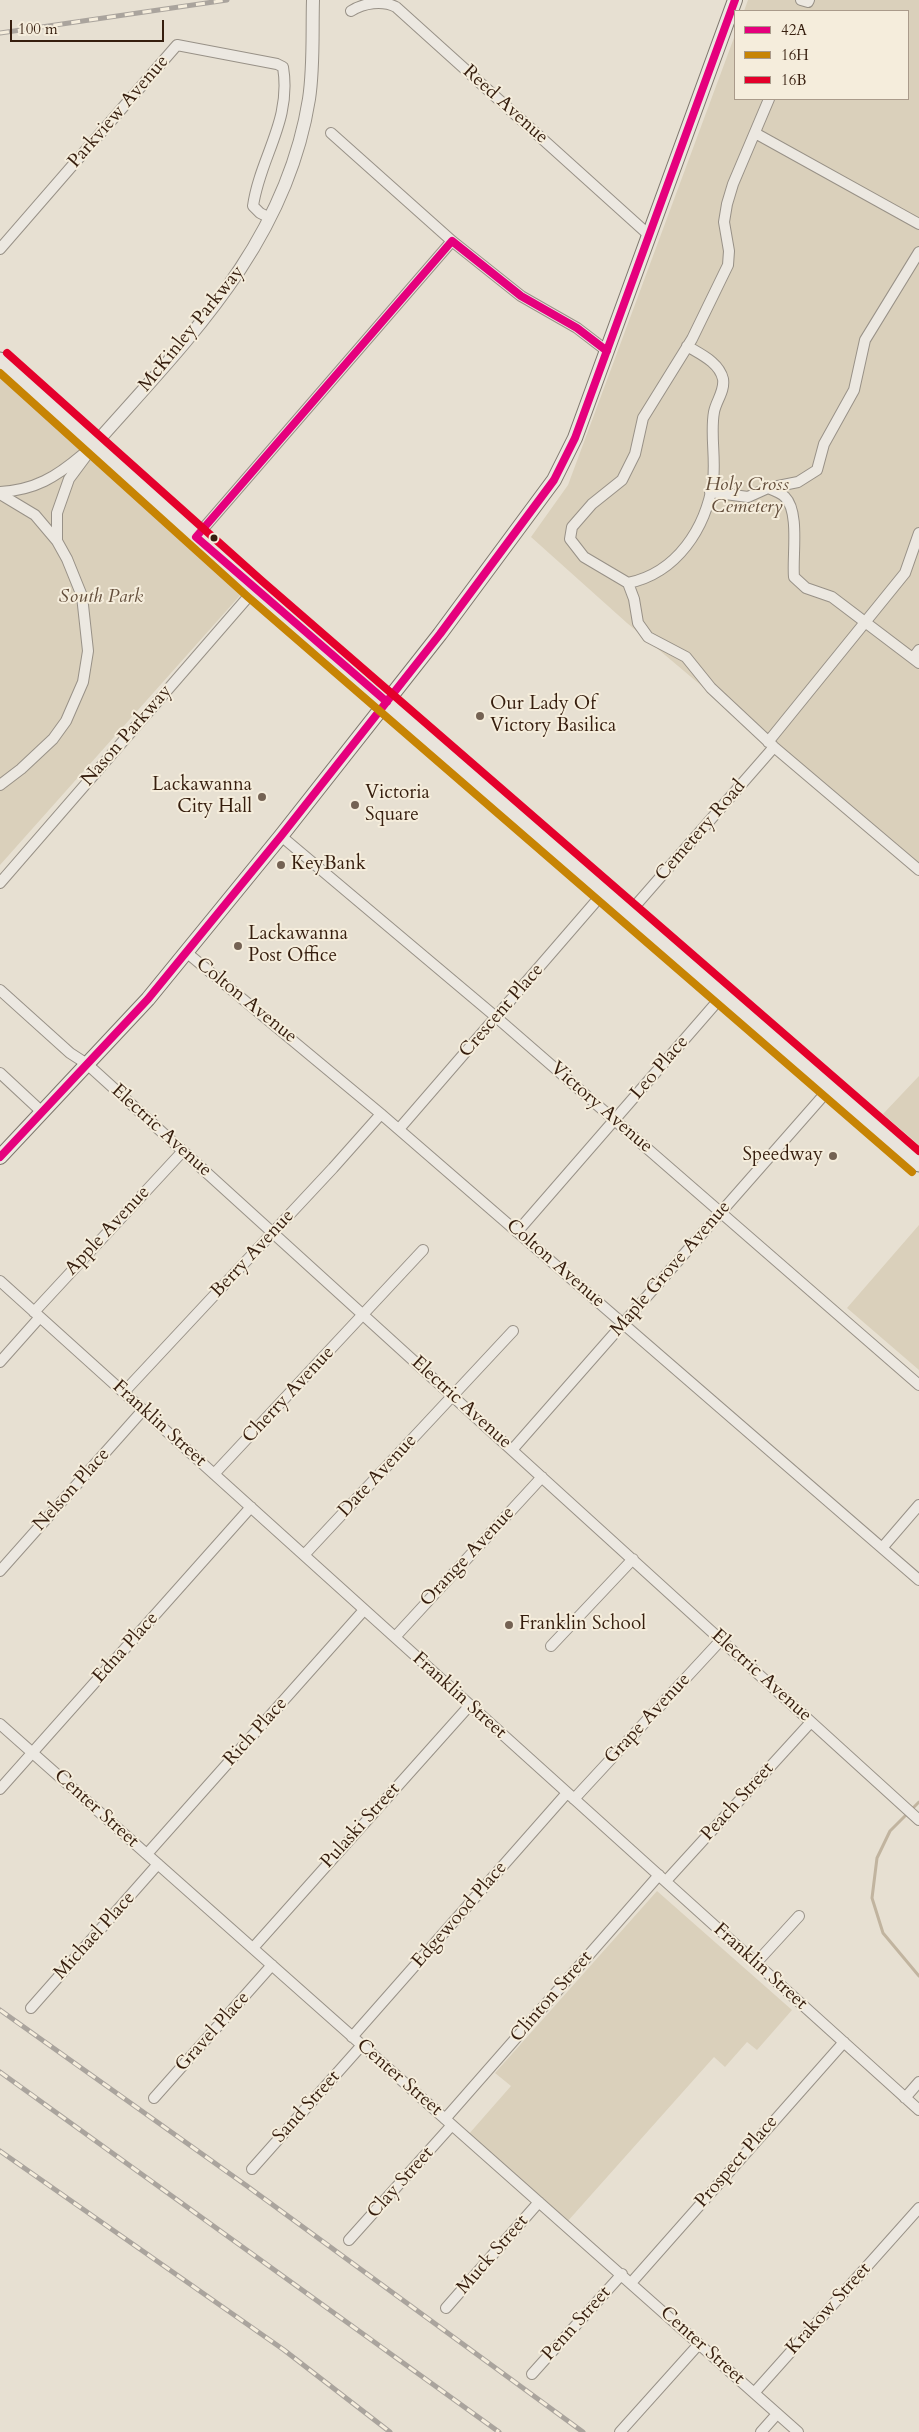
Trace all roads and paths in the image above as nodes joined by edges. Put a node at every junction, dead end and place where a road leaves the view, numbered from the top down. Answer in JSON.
{"nodes":[{"id":1,"x":313,"y":0,"type":"edge"},
{"id":2,"x":735,"y":0,"type":"edge"},
{"id":3,"x":351,"y":11,"type":"dead end"},
{"id":4,"x":769,"y":100,"type":"edge"},
{"id":5,"x":331,"y":132,"type":"dead end"},
{"id":6,"x":755,"y":133,"type":"junction"},
{"id":7,"x":270,"y":218,"type":"junction"},
{"id":8,"x":919,"y":224,"type":"edge"},
{"id":9,"x":650,"y":236,"type":"junction"},
{"id":10,"x":452,"y":241,"type":"junction"},
{"id":11,"x":0,"y":248,"type":"edge"},
{"id":12,"x":919,"y":252,"type":"edge"},
{"id":13,"x":687,"y":346,"type":"junction"},
{"id":14,"x":607,"y":352,"type":"junction"},
{"id":15,"x":0,"y":360,"type":"edge"},
{"id":16,"x":94,"y":444,"type":"junction"},
{"id":17,"x":768,"y":488,"type":"junction"},
{"id":18,"x":710,"y":492,"type":"junction"},
{"id":19,"x":0,"y":493,"type":"edge"},
{"id":20,"x":919,"y":533,"type":"edge"},
{"id":21,"x":196,"y":537,"type":"junction"},
{"id":22,"x":57,"y":541,"type":"junction"},
{"id":23,"x":628,"y":583,"type":"junction"},
{"id":24,"x":254,"y":589,"type":"junction"},
{"id":25,"x":864,"y":622,"type":"junction"},
{"id":26,"x":917,"y":657,"type":"edge"},
{"id":27,"x":386,"y":702,"type":"junction"},
{"id":28,"x":772,"y":746,"type":"junction"},
{"id":29,"x":0,"y":785,"type":"edge"},
{"id":30,"x":281,"y":836,"type":"junction"},
{"id":31,"x":919,"y":870,"type":"edge"},
{"id":32,"x":0,"y":883,"type":"edge"},
{"id":33,"x":604,"y":892,"type":"junction"},
{"id":34,"x":629,"y":913,"type":"junction"},
{"id":35,"x":186,"y":952,"type":"junction"},
{"id":36,"x":0,"y":990,"type":"edge"},
{"id":37,"x":723,"y":995,"type":"junction"},
{"id":38,"x":496,"y":1017,"type":"junction"},
{"id":39,"x":87,"y":1064,"type":"junction"},
{"id":40,"x":0,"y":1073,"type":"edge"},
{"id":41,"x":830,"y":1088,"type":"junction"},
{"id":42,"x":42,"y":1112,"type":"junction"},
{"id":43,"x":381,"y":1114,"type":"junction"},
{"id":44,"x":615,"y":1120,"type":"junction"},
{"id":45,"x":399,"y":1129,"type":"junction"},
{"id":46,"x":183,"y":1151,"type":"junction"},
{"id":47,"x":0,"y":1157,"type":"edge"},
{"id":48,"x":919,"y":1164,"type":"edge"},
{"id":49,"x":721,"y":1212,"type":"junction"},
{"id":50,"x":518,"y":1232,"type":"junction"},
{"id":51,"x":273,"y":1233,"type":"junction"},
{"id":52,"x":423,"y":1250,"type":"dead end"},
{"id":53,"x":0,"y":1281,"type":"edge"},
{"id":54,"x":37,"y":1314,"type":"junction"},
{"id":55,"x":363,"y":1315,"type":"junction"},
{"id":56,"x":623,"y":1323,"type":"junction"},
{"id":57,"x":513,"y":1331,"type":"dead end"},
{"id":58,"x":0,"y":1362,"type":"edge"},
{"id":59,"x":919,"y":1385,"type":"edge"},
{"id":60,"x":124,"y":1392,"type":"junction"},
{"id":61,"x":453,"y":1396,"type":"junction"},
{"id":62,"x":143,"y":1410,"type":"junction"},
{"id":63,"x":512,"y":1450,"type":"junction"},
{"id":64,"x":214,"y":1474,"type":"junction"},
{"id":65,"x":542,"y":1477,"type":"junction"},
{"id":66,"x":919,"y":1505,"type":"edge"},
{"id":67,"x":251,"y":1507,"type":"junction"},
{"id":68,"x":882,"y":1548,"type":"junction"},
{"id":69,"x":304,"y":1555,"type":"junction"},
{"id":70,"x":633,"y":1559,"type":"junction"},
{"id":71,"x":0,"y":1571,"type":"edge"},
{"id":72,"x":919,"y":1580,"type":"edge"},
{"id":73,"x":364,"y":1610,"type":"junction"},
{"id":74,"x":395,"y":1637,"type":"junction"},
{"id":75,"x":721,"y":1640,"type":"junction"},
{"id":76,"x":551,"y":1646,"type":"dead end"},
{"id":77,"x":470,"y":1705,"type":"junction"},
{"id":78,"x":811,"y":1722,"type":"junction"},
{"id":79,"x":0,"y":1724,"type":"edge"},
{"id":80,"x":32,"y":1753,"type":"junction"},
{"id":81,"x":0,"y":1789,"type":"edge"},
{"id":82,"x":571,"y":1796,"type":"junction"},
{"id":83,"x":919,"y":1820,"type":"edge"},
{"id":84,"x":147,"y":1854,"type":"junction"},
{"id":85,"x":158,"y":1864,"type":"junction"},
{"id":86,"x":662,"y":1878,"type":"junction"},
{"id":87,"x":799,"y":1916,"type":"dead end"},
{"id":88,"x":253,"y":1948,"type":"junction"},
{"id":89,"x":756,"y":1963,"type":"junction"},
{"id":90,"x":272,"y":1965,"type":"junction"},
{"id":91,"x":31,"y":2008,"type":"dead end"},
{"id":92,"x":352,"y":2037,"type":"junction"},
{"id":93,"x":844,"y":2042,"type":"junction"},
{"id":94,"x":362,"y":2045,"type":"junction"},
{"id":95,"x":919,"y":2082,"type":"edge"},
{"id":96,"x":154,"y":2098,"type":"dead end"},
{"id":97,"x":905,"y":2098,"type":"junction"},
{"id":98,"x":919,"y":2110,"type":"edge"},
{"id":99,"x":448,"y":2122,"type":"junction"},
{"id":100,"x":252,"y":2169,"type":"dead end"},
{"id":101,"x":539,"y":2202,"type":"junction"},
{"id":102,"x":919,"y":2208,"type":"edge"},
{"id":103,"x":350,"y":2240,"type":"dead end"},
{"id":104,"x":622,"y":2274,"type":"junction"},
{"id":105,"x":631,"y":2283,"type":"junction"},
{"id":106,"x":446,"y":2308,"type":"dead end"},
{"id":107,"x":699,"y":2344,"type":"junction"},
{"id":108,"x":532,"y":2374,"type":"dead end"},
{"id":109,"x":754,"y":2393,"type":"junction"},
{"id":110,"x":778,"y":2414,"type":"junction"},
{"id":111,"x":620,"y":2432,"type":"edge"},
{"id":112,"x":761,"y":2432,"type":"edge"},
{"id":113,"x":798,"y":2432,"type":"edge"}],
"edges":[{"from":1,"to":7,"type":"street","name":"McKinley Parkway"},
{"from":2,"to":9,"type":"main road"},
{"from":3,"to":9,"type":"street","name":"Reed Avenue"},
{"from":4,"to":6,"type":"street"},
{"from":5,"to":10,"type":"street"},
{"from":6,"to":8,"type":"street"},
{"from":6,"to":13,"type":"street"},
{"from":7,"to":11,"type":"street","name":"Parkview Avenue"},
{"from":7,"to":16,"type":"street","name":"McKinley Parkway"},
{"from":9,"to":14,"type":"main road"},
{"from":10,"to":14,"type":"street"},
{"from":10,"to":21,"type":"street"},
{"from":12,"to":17,"type":"street"},
{"from":13,"to":18,"type":"street"},
{"from":13,"to":23,"type":"street"},
{"from":14,"to":27,"type":"main road"},
{"from":15,"to":16,"type":"main road"},
{"from":16,"to":19,"type":"street"},
{"from":16,"to":21,"type":"main road"},
{"from":16,"to":22,"type":"street"},
{"from":17,"to":18,"type":"street"},
{"from":17,"to":25,"type":"street"},
{"from":18,"to":23,"type":"street"},
{"from":19,"to":22,"type":"street"},
{"from":20,"to":25,"type":"street","name":"Cemetery Road"},
{"from":21,"to":24,"type":"main road"},
{"from":22,"to":29,"type":"street"},
{"from":23,"to":28,"type":"street"},
{"from":24,"to":27,"type":"main road"},
{"from":24,"to":32,"type":"street","name":"Nason Parkway"},
{"from":25,"to":26,"type":"street"},
{"from":25,"to":28,"type":"street","name":"Cemetery Road"},
{"from":27,"to":30,"type":"main road"},
{"from":27,"to":33,"type":"main road"},
{"from":28,"to":31,"type":"street"},
{"from":28,"to":34,"type":"street","name":"Cemetery Road"},
{"from":30,"to":35,"type":"main road"},
{"from":30,"to":38,"type":"street","name":"Victory Avenue"},
{"from":33,"to":34,"type":"main road"},
{"from":33,"to":38,"type":"street","name":"Crescent Place"},
{"from":34,"to":37,"type":"main road"},
{"from":35,"to":39,"type":"main road"},
{"from":35,"to":43,"type":"street","name":"Colton Avenue"},
{"from":36,"to":39,"type":"street","name":"Electric Avenue"},
{"from":37,"to":41,"type":"main road"},
{"from":37,"to":44,"type":"street","name":"Leo Place"},
{"from":38,"to":44,"type":"street","name":"Victory Avenue"},
{"from":38,"to":45,"type":"street","name":"Crescent Place"},
{"from":39,"to":42,"type":"main road"},
{"from":39,"to":46,"type":"street","name":"Electric Avenue"},
{"from":40,"to":42,"type":"street"},
{"from":41,"to":48,"type":"main road"},
{"from":41,"to":49,"type":"street","name":"Maple Grove Avenue"},
{"from":42,"to":47,"type":"main road"},
{"from":43,"to":45,"type":"street","name":"Colton Avenue"},
{"from":43,"to":51,"type":"street","name":"Berry Avenue"},
{"from":44,"to":49,"type":"street","name":"Victory Avenue"},
{"from":44,"to":50,"type":"street","name":"Leo Place"},
{"from":45,"to":50,"type":"street","name":"Colton Avenue"},
{"from":46,"to":51,"type":"street","name":"Electric Avenue"},
{"from":46,"to":54,"type":"street","name":"Apple Avenue"},
{"from":49,"to":56,"type":"street","name":"Maple Grove Avenue"},
{"from":49,"to":59,"type":"street","name":"Victory Avenue"},
{"from":50,"to":56,"type":"street","name":"Colton Avenue"},
{"from":51,"to":55,"type":"street","name":"Electric Avenue"},
{"from":51,"to":60,"type":"street","name":"Berry Avenue"},
{"from":52,"to":55,"type":"street","name":"Cherry Avenue"},
{"from":53,"to":54,"type":"street","name":"Franklin Street"},
{"from":54,"to":58,"type":"street","name":"Apple Avenue"},
{"from":54,"to":60,"type":"street","name":"Franklin Street"},
{"from":55,"to":61,"type":"street","name":"Electric Avenue"},
{"from":55,"to":64,"type":"street","name":"Cherry Avenue"},
{"from":56,"to":63,"type":"street","name":"Maple Grove Avenue"},
{"from":56,"to":68,"type":"street","name":"Colton Avenue"},
{"from":57,"to":61,"type":"street","name":"Date Avenue"},
{"from":60,"to":62,"type":"street","name":"Franklin Street"},
{"from":61,"to":63,"type":"street","name":"Electric Avenue"},
{"from":61,"to":69,"type":"street","name":"Date Avenue"},
{"from":62,"to":64,"type":"street","name":"Franklin Street"},
{"from":62,"to":71,"type":"street","name":"Nelson Place"},
{"from":63,"to":65,"type":"street","name":"Electric Avenue"},
{"from":64,"to":67,"type":"street","name":"Franklin Street"},
{"from":65,"to":70,"type":"street","name":"Electric Avenue"},
{"from":65,"to":74,"type":"street","name":"Orange Avenue"},
{"from":66,"to":68,"type":"street"},
{"from":67,"to":69,"type":"street","name":"Franklin Street"},
{"from":67,"to":80,"type":"street","name":"Edna Place"},
{"from":68,"to":72,"type":"street","name":"Colton Avenue"},
{"from":69,"to":73,"type":"street","name":"Franklin Street"},
{"from":70,"to":75,"type":"street","name":"Electric Avenue"},
{"from":70,"to":76,"type":"street"},
{"from":73,"to":74,"type":"street","name":"Franklin Street"},
{"from":73,"to":84,"type":"street","name":"Rich Place"},
{"from":74,"to":77,"type":"street","name":"Franklin Street"},
{"from":75,"to":78,"type":"street","name":"Electric Avenue"},
{"from":75,"to":82,"type":"street","name":"Grape Avenue"},
{"from":77,"to":82,"type":"street","name":"Franklin Street"},
{"from":77,"to":88,"type":"street","name":"Pulaski Street"},
{"from":78,"to":83,"type":"street","name":"Electric Avenue"},
{"from":78,"to":86,"type":"street","name":"Peach Street"},
{"from":79,"to":80,"type":"street","name":"Center Street"},
{"from":80,"to":81,"type":"street","name":"Edna Place"},
{"from":80,"to":84,"type":"street","name":"Center Street"},
{"from":82,"to":86,"type":"street","name":"Franklin Street"},
{"from":82,"to":92,"type":"street","name":"Edgewood Place"},
{"from":84,"to":85,"type":"street","name":"Center Street"},
{"from":85,"to":88,"type":"street","name":"Center Street"},
{"from":85,"to":91,"type":"street","name":"Michael Place"},
{"from":86,"to":89,"type":"street","name":"Franklin Street"},
{"from":86,"to":99,"type":"street","name":"Clinton Street"},
{"from":87,"to":89,"type":"street"},
{"from":88,"to":90,"type":"street","name":"Center Street"},
{"from":89,"to":93,"type":"street","name":"Franklin Street"},
{"from":90,"to":92,"type":"street","name":"Center Street"},
{"from":90,"to":96,"type":"street","name":"Gravel Place"},
{"from":92,"to":94,"type":"street","name":"Center Street"},
{"from":93,"to":97,"type":"street","name":"Franklin Street"},
{"from":93,"to":105,"type":"street","name":"Prospect Place"},
{"from":94,"to":99,"type":"street","name":"Center Street"},
{"from":94,"to":100,"type":"street","name":"Sand Street"},
{"from":95,"to":97,"type":"street"},
{"from":97,"to":98,"type":"street","name":"Franklin Street"},
{"from":99,"to":101,"type":"street","name":"Center Street"},
{"from":99,"to":103,"type":"street","name":"Clay Street"},
{"from":101,"to":104,"type":"street","name":"Center Street"},
{"from":101,"to":106,"type":"street","name":"Muck Street"},
{"from":102,"to":109,"type":"street","name":"Krakow Street"},
{"from":104,"to":105,"type":"street","name":"Center Street"},
{"from":104,"to":108,"type":"street","name":"Penn Street"},
{"from":105,"to":107,"type":"street","name":"Center Street"},
{"from":107,"to":109,"type":"street","name":"Center Street"},
{"from":107,"to":111,"type":"street"},
{"from":109,"to":110,"type":"street","name":"Center Street"},
{"from":110,"to":112,"type":"street"},
{"from":110,"to":113,"type":"street","name":"Center Street"}]}
